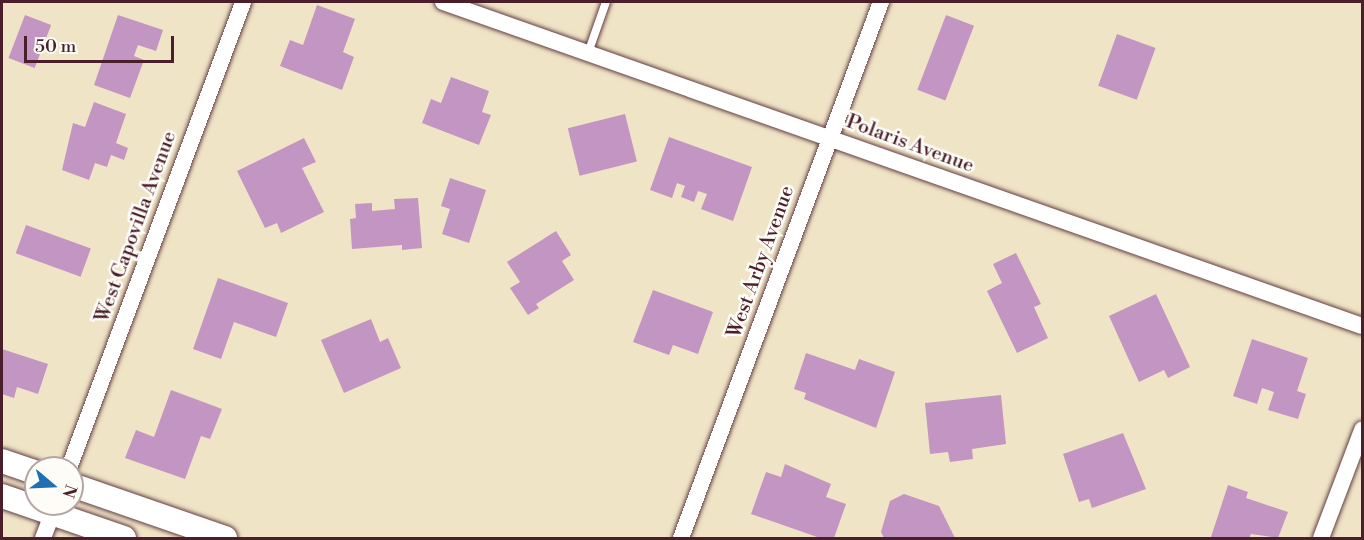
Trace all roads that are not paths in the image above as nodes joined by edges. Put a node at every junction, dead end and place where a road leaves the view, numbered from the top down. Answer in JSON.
{"nodes":[{"id":1,"x":243,"y":2,"type":"edge"},
{"id":2,"x":443,"y":2,"type":"edge"},
{"id":3,"x":606,"y":2,"type":"edge"},
{"id":4,"x":881,"y":2,"type":"edge"},
{"id":5,"x":588,"y":52,"type":"junction"},
{"id":6,"x":829,"y":138,"type":"junction"},
{"id":7,"x":1362,"y":326,"type":"edge"},
{"id":8,"x":1362,"y":430,"type":"edge"},
{"id":9,"x":73,"y":456,"type":"edge"},
{"id":10,"x":2,"y":461,"type":"edge"},
{"id":11,"x":24,"y":469,"type":"edge"},
{"id":12,"x":84,"y":489,"type":"edge"},
{"id":13,"x":2,"y":496,"type":"edge"},
{"id":14,"x":24,"y":502,"type":"edge"},
{"id":15,"x":51,"y":516,"type":"edge"},
{"id":16,"x":71,"y":516,"type":"edge"},
{"id":17,"x":43,"y":538,"type":"edge"},
{"id":18,"x":124,"y":538,"type":"edge"},
{"id":19,"x":225,"y":538,"type":"edge"},
{"id":20,"x":683,"y":538,"type":"edge"},
{"id":21,"x":1321,"y":538,"type":"edge"}],
"edges":[{"from":1,"to":9,"type":"street","name":"West Capovilla Avenue"},
{"from":2,"to":5,"type":"street","name":"Polaris Avenue"},
{"from":3,"to":5,"type":"lane"},
{"from":4,"to":6,"type":"street","name":"West Arby Avenue"},
{"from":5,"to":6,"type":"street","name":"Polaris Avenue"},
{"from":6,"to":7,"type":"street","name":"Polaris Avenue"},
{"from":6,"to":20,"type":"street","name":"West Arby Avenue"},
{"from":8,"to":21,"type":"street"},
{"from":10,"to":11,"type":"main road"},
{"from":12,"to":19,"type":"main road"},
{"from":13,"to":14,"type":"main road"},
{"from":15,"to":17,"type":"street"},
{"from":16,"to":18,"type":"main road"}]}
